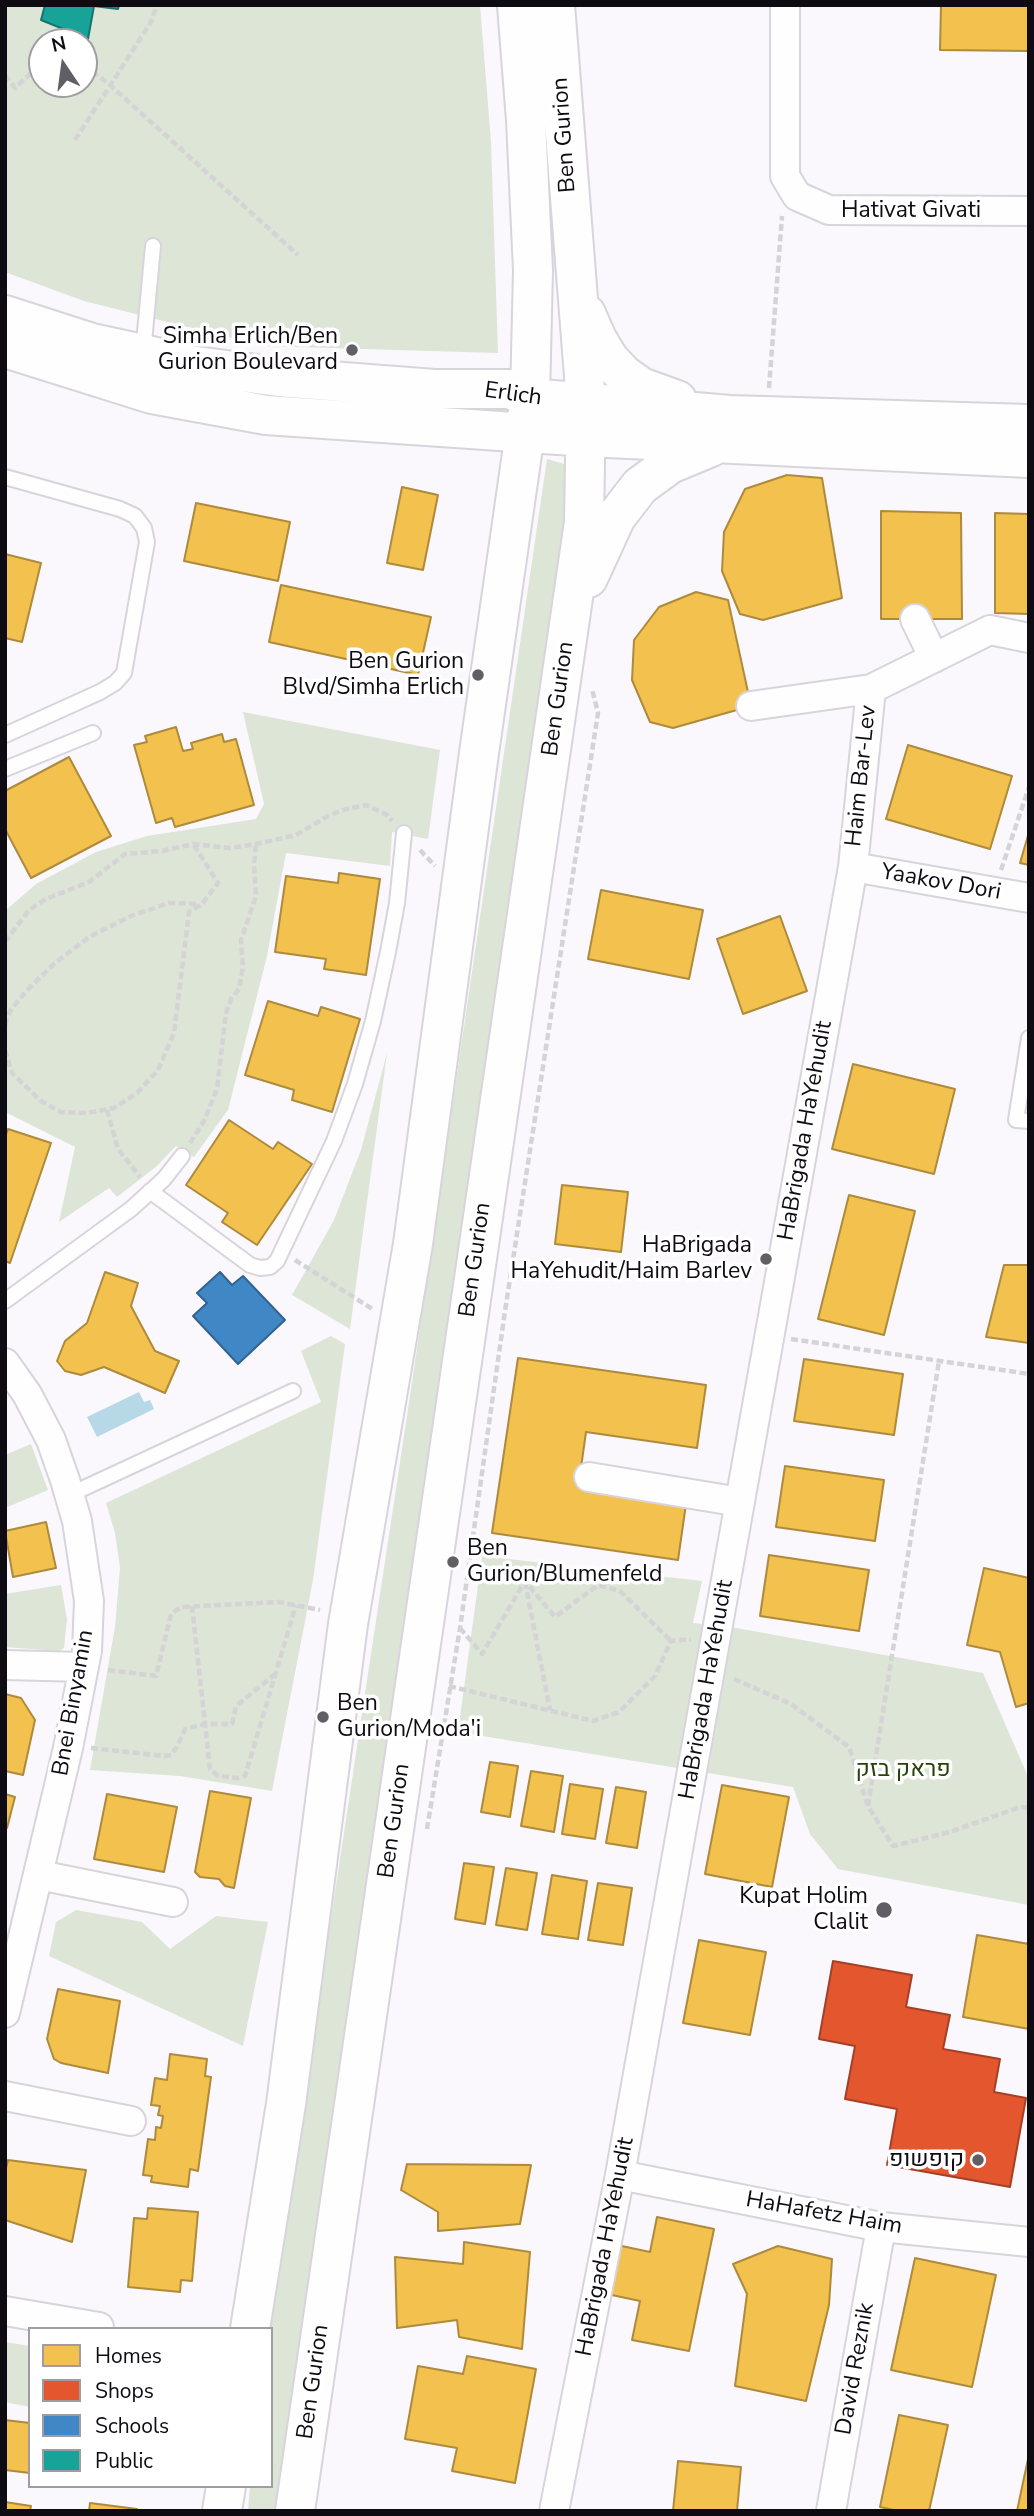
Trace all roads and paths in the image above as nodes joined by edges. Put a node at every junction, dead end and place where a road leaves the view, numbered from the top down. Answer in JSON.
{"nodes":[{"id":1,"x":157,"y":5,"type":"edge"},
{"id":2,"x":517,"y":5,"type":"edge"},
{"id":3,"x":555,"y":5,"type":"edge"},
{"id":4,"x":785,"y":5,"type":"edge"},
{"id":5,"x":5,"y":75,"type":"edge"},
{"id":6,"x":28,"y":76,"type":"edge"},
{"id":7,"x":98,"y":76,"type":"edge"},
{"id":8,"x":110,"y":85,"type":"junction"},
{"id":9,"x":75,"y":140,"type":"dead end"},
{"id":10,"x":791,"y":186,"type":"junction"},
{"id":11,"x":1029,"y":211,"type":"edge"},
{"id":12,"x":153,"y":246,"type":"dead end"},
{"id":13,"x":298,"y":255,"type":"dead end"},
{"id":14,"x":577,"y":286,"type":"junction"},
{"id":15,"x":533,"y":295,"type":"junction"},
{"id":16,"x":5,"y":315,"type":"edge"},
{"id":17,"x":5,"y":348,"type":"edge"},
{"id":18,"x":143,"y":354,"type":"junction"},
{"id":19,"x":440,"y":390,"type":"junction"},
{"id":20,"x":152,"y":394,"type":"junction"},
{"id":21,"x":528,"y":416,"type":"junction"},
{"id":22,"x":587,"y":420,"type":"junction"},
{"id":23,"x":1029,"y":424,"type":"edge"},
{"id":24,"x":741,"y":425,"type":"junction"},
{"id":25,"x":432,"y":427,"type":"junction"},
{"id":26,"x":1029,"y":458,"type":"edge"},
{"id":27,"x":5,"y":477,"type":"edge"},
{"id":28,"x":515,"y":511,"type":"junction"},
{"id":29,"x":572,"y":612,"type":"junction"},
{"id":30,"x":915,"y":619,"type":"dead end"},
{"id":31,"x":1026,"y":629,"type":"edge"},
{"id":32,"x":934,"y":658,"type":"junction"},
{"id":33,"x":871,"y":689,"type":"junction"},
{"id":34,"x":751,"y":706,"type":"dead end"},
{"id":35,"x":93,"y":733,"type":"dead end"},
{"id":36,"x":5,"y":735,"type":"edge"},
{"id":37,"x":5,"y":769,"type":"edge"},
{"id":38,"x":1029,"y":788,"type":"edge"},
{"id":39,"x":404,"y":833,"type":"junction"},
{"id":40,"x":194,"y":844,"type":"junction"},
{"id":41,"x":256,"y":844,"type":"junction"},
{"id":42,"x":853,"y":867,"type":"junction"},
{"id":43,"x":438,"y":869,"type":"dead end"},
{"id":44,"x":994,"y":892,"type":"junction"},
{"id":45,"x":1029,"y":898,"type":"edge"},
{"id":46,"x":202,"y":904,"type":"junction"},
{"id":47,"x":5,"y":942,"type":"edge"},
{"id":48,"x":5,"y":1025,"type":"edge"},
{"id":49,"x":1029,"y":1038,"type":"edge"},
{"id":50,"x":5,"y":1050,"type":"edge"},
{"id":51,"x":107,"y":1110,"type":"junction"},
{"id":52,"x":1029,"y":1121,"type":"edge"},
{"id":53,"x":182,"y":1156,"type":"joint"},
{"id":54,"x":150,"y":1191,"type":"junction"},
{"id":55,"x":282,"y":1252,"type":"junction"},
{"id":56,"x":5,"y":1301,"type":"edge"},
{"id":57,"x":374,"y":1310,"type":"dead end"},
{"id":58,"x":769,"y":1336,"type":"junction"},
{"id":59,"x":939,"y":1361,"type":"junction"},
{"id":60,"x":5,"y":1363,"type":"edge"},
{"id":61,"x":1029,"y":1374,"type":"edge"},
{"id":62,"x":293,"y":1391,"type":"dead end"},
{"id":63,"x":589,"y":1477,"type":"dead end"},
{"id":64,"x":69,"y":1495,"type":"junction"},
{"id":65,"x":740,"y":1502,"type":"junction"},
{"id":66,"x":525,"y":1581,"type":"junction"},
{"id":67,"x":428,"y":1591,"type":"junction"},
{"id":68,"x":296,"y":1605,"type":"junction"},
{"id":69,"x":192,"y":1606,"type":"junction"},
{"id":70,"x":322,"y":1610,"type":"dead end"},
{"id":71,"x":716,"y":1637,"type":"junction"},
{"id":72,"x":671,"y":1641,"type":"junction"},
{"id":73,"x":5,"y":1665,"type":"edge"},
{"id":74,"x":84,"y":1667,"type":"junction"},
{"id":75,"x":710,"y":1668,"type":"junction"},
{"id":76,"x":275,"y":1675,"type":"junction"},
{"id":77,"x":416,"y":1678,"type":"junction"},
{"id":78,"x":550,"y":1711,"type":"junction"},
{"id":79,"x":205,"y":1724,"type":"junction"},
{"id":80,"x":69,"y":1746,"type":"junction"},
{"id":81,"x":867,"y":1806,"type":"junction"},
{"id":82,"x":1029,"y":1808,"type":"edge"},
{"id":83,"x":39,"y":1875,"type":"junction"},
{"id":84,"x":173,"y":1902,"type":"dead end"},
{"id":85,"x":5,"y":2013,"type":"edge"},
{"id":86,"x":5,"y":2096,"type":"edge"},
{"id":87,"x":131,"y":2121,"type":"dead end"},
{"id":88,"x":620,"y":2175,"type":"junction"},
{"id":89,"x":881,"y":2227,"type":"junction"},
{"id":90,"x":1029,"y":2242,"type":"edge"},
{"id":91,"x":5,"y":2311,"type":"edge"},
{"id":92,"x":99,"y":2327,"type":"dead end"},
{"id":93,"x":250,"y":2327,"type":"edge"},
{"id":94,"x":226,"y":2488,"type":"edge"},
{"id":95,"x":222,"y":2511,"type":"edge"},
{"id":96,"x":295,"y":2511,"type":"edge"},
{"id":97,"x":554,"y":2511,"type":"edge"},
{"id":98,"x":831,"y":2511,"type":"edge"}],
"edges":[{"from":1,"to":8,"type":"path"},
{"from":2,"to":15,"type":"main road","name":"Ben Gurion"},
{"from":3,"to":14,"type":"main road","name":"Ben Gurion"},
{"from":4,"to":10,"type":"street"},
{"from":5,"to":6,"type":"path"},
{"from":7,"to":8,"type":"path"},
{"from":8,"to":9,"type":"path"},
{"from":8,"to":13,"type":"path"},
{"from":10,"to":11,"type":"street","name":"Hativat Givati"},
{"from":10,"to":24,"type":"path"},
{"from":12,"to":18,"type":"lane"},
{"from":14,"to":22,"type":"main road","name":"Ben Gurion"},
{"from":14,"to":24,"type":"main road"},
{"from":15,"to":19,"type":"main road"},
{"from":15,"to":21,"type":"main road","name":"Ben Gurion"},
{"from":16,"to":18,"type":"main road","name":"Erlich"},
{"from":17,"to":20,"type":"main road","name":"Erlich"},
{"from":18,"to":19,"type":"main road","name":"Erlich"},
{"from":18,"to":20,"type":"street"},
{"from":19,"to":21,"type":"main road","name":"Erlich"},
{"from":20,"to":25,"type":"main road","name":"Erlich"},
{"from":21,"to":22,"type":"main road","name":"Erlich"},
{"from":21,"to":25,"type":"main road","name":"Erlich"},
{"from":21,"to":28,"type":"main road","name":"Ben Gurion"},
{"from":22,"to":24,"type":"main road","name":"Erlich"},
{"from":22,"to":29,"type":"main road","name":"Ben Gurion"},
{"from":23,"to":24,"type":"main road","name":"Erlich"},
{"from":24,"to":26,"type":"main road","name":"Erlich"},
{"from":24,"to":29,"type":"main road"},
{"from":25,"to":28,"type":"main road"},
{"from":27,"to":36,"type":"lane"},
{"from":28,"to":93,"type":"main road","name":"Ben Gurion"},
{"from":29,"to":67,"type":"main road","name":"Ben Gurion"},
{"from":30,"to":32,"type":"street"},
{"from":31,"to":32,"type":"street","name":"Haim Bar-Lev"},
{"from":32,"to":33,"type":"street","name":"Haim Bar-Lev"},
{"from":33,"to":34,"type":"street"},
{"from":33,"to":42,"type":"street","name":"Haim Bar-Lev"},
{"from":35,"to":37,"type":"lane"},
{"from":38,"to":44,"type":"path"},
{"from":39,"to":41,"type":"path"},
{"from":39,"to":43,"type":"path"},
{"from":39,"to":55,"type":"lane"},
{"from":40,"to":41,"type":"path"},
{"from":40,"to":46,"type":"path"},
{"from":40,"to":47,"type":"path"},
{"from":41,"to":53,"type":"path"},
{"from":42,"to":44,"type":"street","name":"Yaakov Dori"},
{"from":42,"to":58,"type":"street","name":"HaBrigada HaYehudit"},
{"from":44,"to":45,"type":"street","name":"Yaakov Dori"},
{"from":46,"to":48,"type":"path"},
{"from":46,"to":51,"type":"path"},
{"from":49,"to":52,"type":"lane"},
{"from":50,"to":51,"type":"path"},
{"from":51,"to":54,"type":"path"},
{"from":53,"to":54,"type":"lane"},
{"from":54,"to":55,"type":"lane"},
{"from":54,"to":56,"type":"lane"},
{"from":55,"to":57,"type":"path"},
{"from":58,"to":59,"type":"path"},
{"from":58,"to":65,"type":"street","name":"HaBrigada HaYehudit"},
{"from":59,"to":61,"type":"path"},
{"from":59,"to":81,"type":"path"},
{"from":60,"to":64,"type":"street","name":"Bnei Binyamin"},
{"from":62,"to":64,"type":"lane"},
{"from":63,"to":65,"type":"street"},
{"from":64,"to":74,"type":"street","name":"Bnei Binyamin"},
{"from":65,"to":71,"type":"street","name":"HaBrigada HaYehudit"},
{"from":66,"to":67,"type":"path"},
{"from":66,"to":72,"type":"path"},
{"from":66,"to":78,"type":"path"},
{"from":67,"to":77,"type":"main road","name":"Ben Gurion"},
{"from":68,"to":69,"type":"path"},
{"from":68,"to":70,"type":"path"},
{"from":68,"to":76,"type":"path"},
{"from":69,"to":74,"type":"path"},
{"from":69,"to":79,"type":"path"},
{"from":71,"to":72,"type":"path"},
{"from":71,"to":75,"type":"street","name":"HaBrigada HaYehudit"},
{"from":72,"to":78,"type":"path"},
{"from":73,"to":74,"type":"street"},
{"from":74,"to":80,"type":"street","name":"Bnei Binyamin"},
{"from":75,"to":81,"type":"path"},
{"from":75,"to":88,"type":"street","name":"HaBrigada HaYehudit"},
{"from":76,"to":79,"type":"path"},
{"from":76,"to":79,"type":"path"},
{"from":77,"to":78,"type":"path"},
{"from":77,"to":96,"type":"main road","name":"Ben Gurion"},
{"from":79,"to":80,"type":"path"},
{"from":80,"to":83,"type":"street","name":"Bnei Binyamin"},
{"from":81,"to":82,"type":"path"},
{"from":83,"to":84,"type":"street"},
{"from":83,"to":85,"type":"street","name":"Bnei Binyamin"},
{"from":86,"to":87,"type":"street"},
{"from":88,"to":89,"type":"street","name":"HaHafetz Haim"},
{"from":88,"to":97,"type":"street","name":"HaBrigada HaYehudit"},
{"from":89,"to":90,"type":"street","name":"HaHafetz Haim"},
{"from":89,"to":98,"type":"street","name":"David Reznik"},
{"from":91,"to":92,"type":"street"},
{"from":94,"to":95,"type":"main road"}]}
